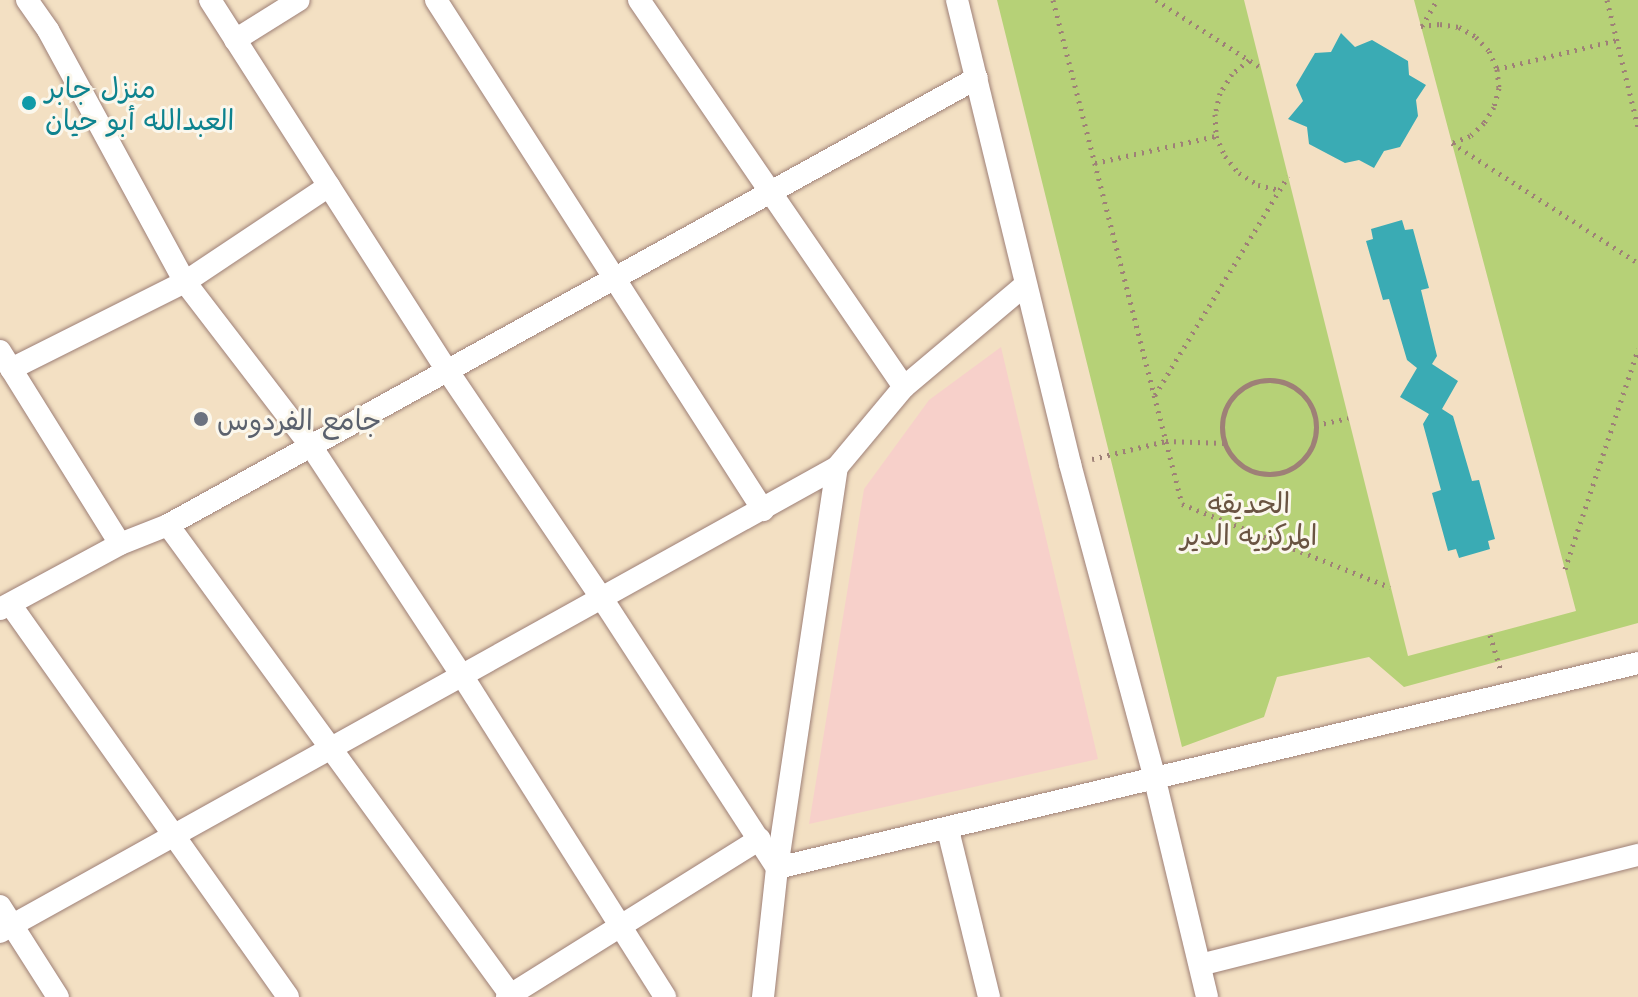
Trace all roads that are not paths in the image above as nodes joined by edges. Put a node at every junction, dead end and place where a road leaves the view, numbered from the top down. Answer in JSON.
{"nodes":[{"id":1,"x":27,"y":0,"type":"edge"},
{"id":2,"x":210,"y":0,"type":"edge"},
{"id":3,"x":299,"y":0,"type":"edge"},
{"id":4,"x":436,"y":0,"type":"edge"},
{"id":5,"x":639,"y":0,"type":"edge"},
{"id":6,"x":957,"y":0,"type":"edge"},
{"id":7,"x":235,"y":40,"type":"junction"},
{"id":8,"x":977,"y":78,"type":"junction"},
{"id":9,"x":329,"y":186,"type":"junction"},
{"id":10,"x":771,"y":191,"type":"junction"},
{"id":11,"x":614,"y":278,"type":"junction"},
{"id":12,"x":185,"y":282,"type":"junction"},
{"id":13,"x":1025,"y":285,"type":"junction"},
{"id":14,"x":6,"y":360,"type":"edge"},
{"id":15,"x":447,"y":370,"type":"junction"},
{"id":16,"x":904,"y":387,"type":"junction"},
{"id":17,"x":311,"y":446,"type":"junction"},
{"id":18,"x":837,"y":467,"type":"junction"},
{"id":19,"x":763,"y":510,"type":"junction"},
{"id":20,"x":168,"y":525,"type":"junction"},
{"id":21,"x":120,"y":544,"type":"junction"},
{"id":22,"x":603,"y":600,"type":"junction"},
{"id":23,"x":5,"y":606,"type":"edge"},
{"id":24,"x":1638,"y":663,"type":"edge"},
{"id":25,"x":463,"y":677,"type":"junction"},
{"id":26,"x":331,"y":749,"type":"junction"},
{"id":27,"x":1154,"y":776,"type":"junction"},
{"id":28,"x":948,"y":830,"type":"junction"},
{"id":29,"x":175,"y":837,"type":"junction"},
{"id":30,"x":760,"y":839,"type":"junction"},
{"id":31,"x":1638,"y":855,"type":"edge"},
{"id":32,"x":777,"y":868,"type":"junction"},
{"id":33,"x":0,"y":906,"type":"edge"},
{"id":34,"x":619,"y":928,"type":"junction"},
{"id":35,"x":6,"y":929,"type":"edge"},
{"id":36,"x":1200,"y":965,"type":"junction"},
{"id":37,"x":510,"y":996,"type":"edge"},
{"id":38,"x":58,"y":997,"type":"edge"},
{"id":39,"x":288,"y":997,"type":"edge"},
{"id":40,"x":665,"y":997,"type":"edge"},
{"id":41,"x":763,"y":997,"type":"edge"},
{"id":42,"x":989,"y":997,"type":"edge"},
{"id":43,"x":1207,"y":997,"type":"edge"}],
"edges":[{"from":1,"to":12,"type":"street"},
{"from":2,"to":7,"type":"street"},
{"from":3,"to":7,"type":"street"},
{"from":4,"to":11,"type":"street"},
{"from":5,"to":10,"type":"street"},
{"from":6,"to":8,"type":"street"},
{"from":7,"to":9,"type":"street"},
{"from":8,"to":10,"type":"street"},
{"from":8,"to":13,"type":"street"},
{"from":9,"to":12,"type":"street"},
{"from":9,"to":15,"type":"street"},
{"from":10,"to":11,"type":"street"},
{"from":10,"to":16,"type":"street"},
{"from":11,"to":15,"type":"street"},
{"from":11,"to":19,"type":"street"},
{"from":12,"to":14,"type":"street"},
{"from":12,"to":17,"type":"street"},
{"from":13,"to":16,"type":"street"},
{"from":13,"to":27,"type":"street"},
{"from":14,"to":21,"type":"street"},
{"from":15,"to":17,"type":"street"},
{"from":15,"to":22,"type":"street"},
{"from":16,"to":18,"type":"street"},
{"from":17,"to":20,"type":"street"},
{"from":17,"to":25,"type":"street"},
{"from":18,"to":19,"type":"street"},
{"from":18,"to":32,"type":"street"},
{"from":19,"to":22,"type":"street"},
{"from":20,"to":21,"type":"street"},
{"from":20,"to":26,"type":"street"},
{"from":21,"to":23,"type":"street"},
{"from":22,"to":25,"type":"street"},
{"from":22,"to":30,"type":"street"},
{"from":23,"to":29,"type":"street"},
{"from":24,"to":27,"type":"street"},
{"from":25,"to":26,"type":"street"},
{"from":25,"to":34,"type":"street"},
{"from":26,"to":29,"type":"street"},
{"from":26,"to":37,"type":"street"},
{"from":27,"to":28,"type":"street"},
{"from":27,"to":36,"type":"street"},
{"from":28,"to":32,"type":"street"},
{"from":28,"to":42,"type":"street"},
{"from":29,"to":35,"type":"street"},
{"from":29,"to":39,"type":"street"},
{"from":30,"to":32,"type":"street"},
{"from":30,"to":34,"type":"street"},
{"from":31,"to":36,"type":"street"},
{"from":32,"to":41,"type":"street"},
{"from":33,"to":35,"type":"street"},
{"from":34,"to":37,"type":"street"},
{"from":34,"to":40,"type":"street"},
{"from":35,"to":38,"type":"street"},
{"from":36,"to":43,"type":"street"}]}
